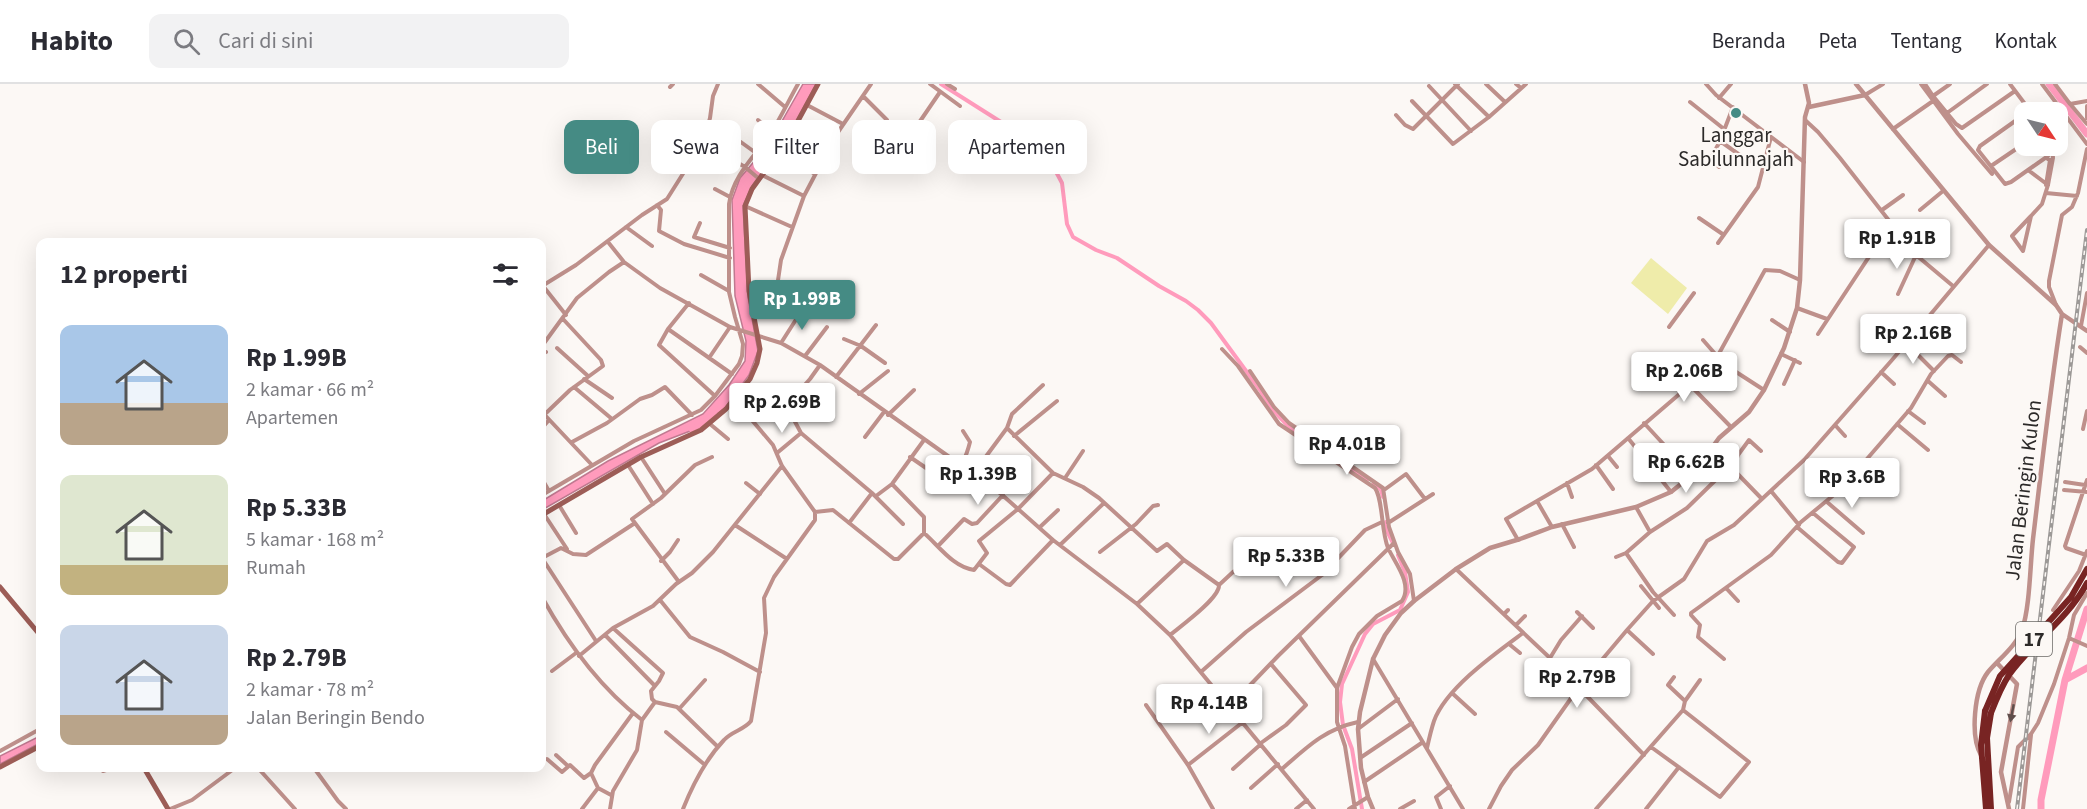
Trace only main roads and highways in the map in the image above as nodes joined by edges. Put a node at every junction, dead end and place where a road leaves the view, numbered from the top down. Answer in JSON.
{"nodes":[{"id":1,"x":818,"y":84,"type":"edge"},
{"id":2,"x":546,"y":512,"type":"edge"},
{"id":3,"x":2087,"y":569,"type":"edge"},
{"id":4,"x":2087,"y":583,"type":"edge"},
{"id":5,"x":0,"y":587,"type":"edge"},
{"id":6,"x":36,"y":630,"type":"edge"},
{"id":7,"x":1988,"y":712,"type":"junction"},
{"id":8,"x":36,"y":748,"type":"edge"},
{"id":9,"x":0,"y":767,"type":"edge"},
{"id":10,"x":146,"y":772,"type":"edge"},
{"id":11,"x":169,"y":809,"type":"edge"},
{"id":12,"x":1986,"y":809,"type":"edge"},
{"id":13,"x":1991,"y":809,"type":"edge"}],
"edges":[{"from":1,"to":2,"type":"main road"},
{"from":3,"to":7,"type":"highway","number":"17","bridge":true},
{"from":4,"to":7,"type":"highway","number":"17","bridge":true},
{"from":5,"to":6,"type":"main road"},
{"from":7,"to":12,"type":"highway","number":"17"},
{"from":7,"to":13,"type":"highway","number":"17"},
{"from":8,"to":9,"type":"main road"},
{"from":10,"to":11,"type":"main road"}]}
